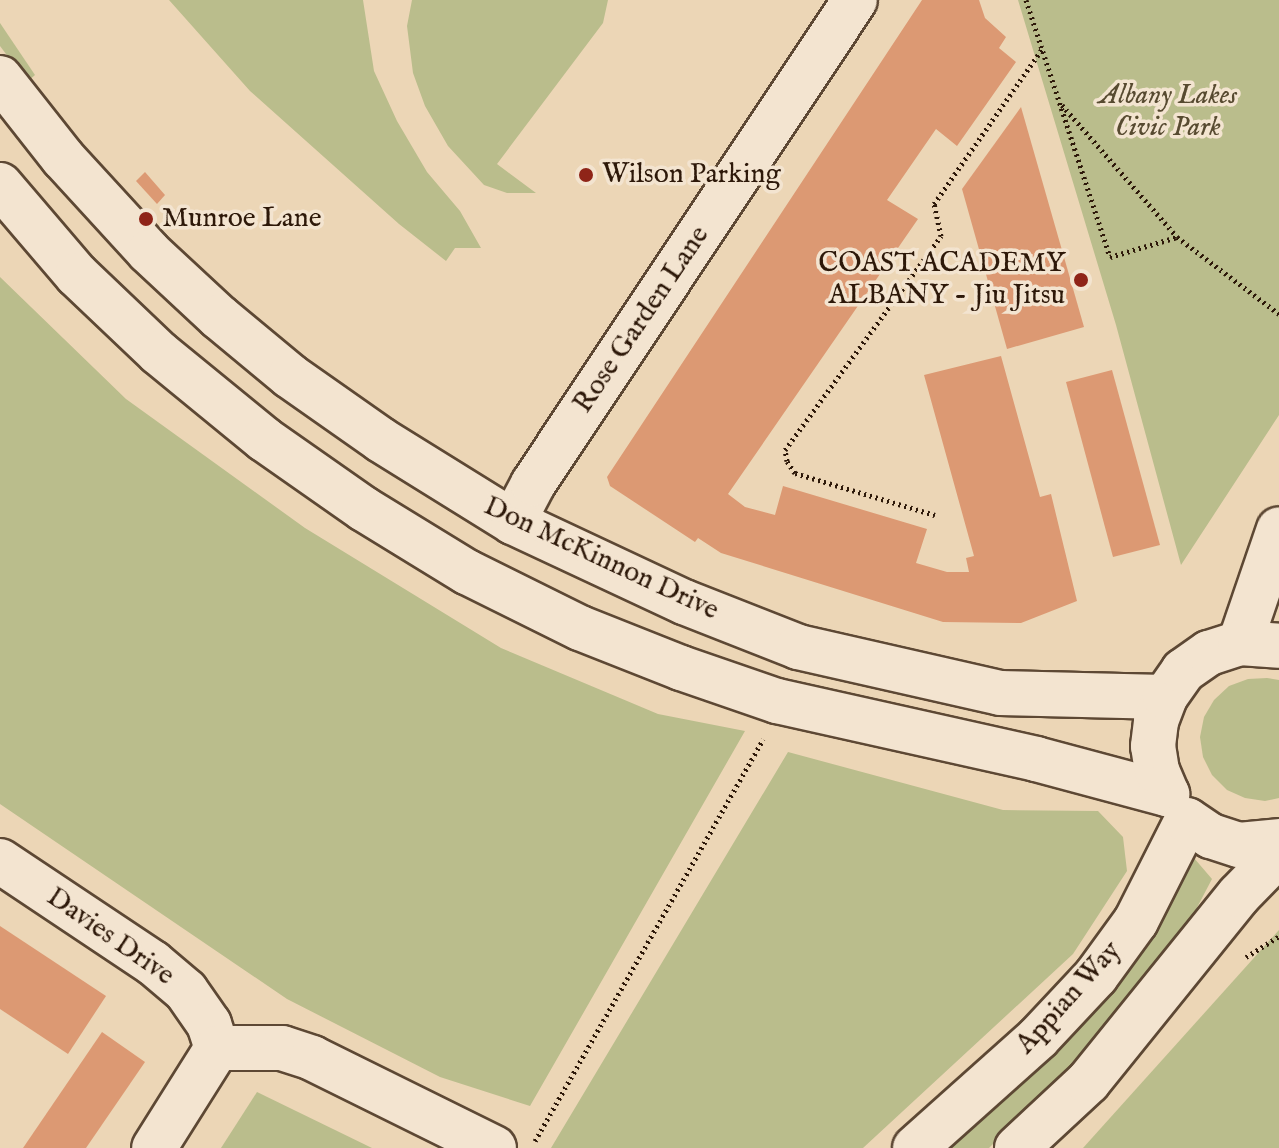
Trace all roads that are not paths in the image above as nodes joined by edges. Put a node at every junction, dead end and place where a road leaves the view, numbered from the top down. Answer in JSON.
{"nodes":[{"id":1,"x":855,"y":0,"type":"edge"},
{"id":2,"x":0,"y":78,"type":"edge"},
{"id":3,"x":0,"y":185,"type":"edge"},
{"id":4,"x":513,"y":522,"type":"junction"},
{"id":5,"x":1279,"y":529,"type":"edge"},
{"id":6,"x":1259,"y":644,"type":"edge"},
{"id":7,"x":1165,"y":697,"type":"junction"},
{"id":8,"x":1177,"y":807,"type":"junction"},
{"id":9,"x":1279,"y":841,"type":"edge"},
{"id":10,"x":1279,"y":854,"type":"edge"},
{"id":11,"x":0,"y":861,"type":"edge"},
{"id":12,"x":217,"y":1048,"type":"junction"},
{"id":13,"x":154,"y":1148,"type":"edge"},
{"id":14,"x":494,"y":1148,"type":"edge"},
{"id":15,"x":915,"y":1148,"type":"edge"},
{"id":16,"x":1017,"y":1148,"type":"edge"}],
"edges":[{"from":1,"to":4,"type":"main road","name":"Rose Garden Lane"},
{"from":2,"to":4,"type":"main road","name":"Don McKinnon Drive"},
{"from":3,"to":8,"type":"main road"},
{"from":4,"to":7,"type":"main road","name":"Don McKinnon Drive"},
{"from":5,"to":6,"type":"main road"},
{"from":6,"to":7,"type":"main road"},
{"from":7,"to":8,"type":"main road"},
{"from":8,"to":9,"type":"main road"},
{"from":8,"to":15,"type":"main road","name":"Appian Way"},
{"from":10,"to":16,"type":"main road"},
{"from":11,"to":12,"type":"main road","name":"Davies Drive"},
{"from":12,"to":13,"type":"main road"},
{"from":12,"to":14,"type":"main road"}]}
